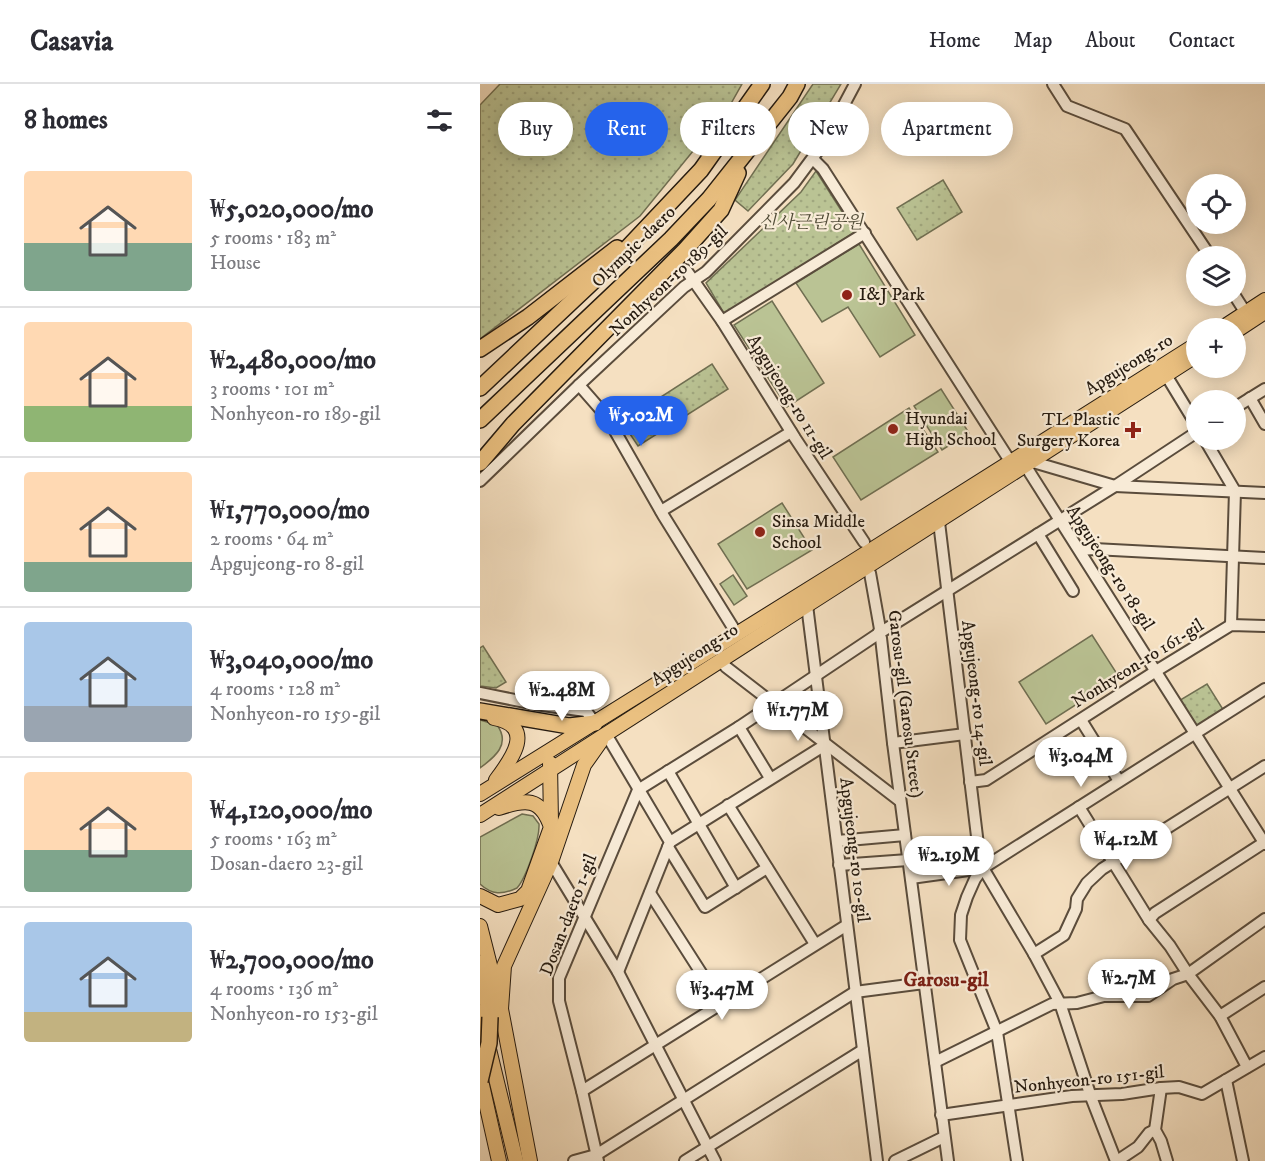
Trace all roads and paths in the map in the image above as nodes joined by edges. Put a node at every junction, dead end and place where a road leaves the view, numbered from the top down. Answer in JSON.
{"nodes":[{"id":1,"x":762,"y":84,"type":"edge"},
{"id":2,"x":797,"y":84,"type":"edge"},
{"id":3,"x":855,"y":84,"type":"edge"},
{"id":4,"x":1053,"y":84,"type":"edge"},
{"id":5,"x":776,"y":115,"type":"edge"},
{"id":6,"x":743,"y":156,"type":"edge"},
{"id":7,"x":745,"y":156,"type":"edge"},
{"id":8,"x":813,"y":159,"type":"junction"},
{"id":9,"x":652,"y":220,"type":"junction"},
{"id":10,"x":865,"y":233,"type":"junction"},
{"id":11,"x":1203,"y":246,"type":"edge"},
{"id":12,"x":686,"y":270,"type":"dead end"},
{"id":13,"x":695,"y":281,"type":"junction"},
{"id":14,"x":1246,"y":303,"type":"edge"},
{"id":15,"x":1259,"y":311,"type":"edge"},
{"id":16,"x":1244,"y":318,"type":"edge"},
{"id":17,"x":722,"y":321,"type":"junction"},
{"id":18,"x":1246,"y":322,"type":"edge"},
{"id":19,"x":480,"y":349,"type":"edge"},
{"id":20,"x":1186,"y":351,"type":"edge"},
{"id":21,"x":515,"y":353,"type":"junction"},
{"id":22,"x":1186,"y":362,"type":"edge"},
{"id":23,"x":480,"y":375,"type":"edge"},
{"id":24,"x":1166,"y":375,"type":"junction"},
{"id":25,"x":579,"y":385,"type":"junction"},
{"id":26,"x":480,"y":388,"type":"edge"},
{"id":27,"x":1265,"y":389,"type":"edge"},
{"id":28,"x":1250,"y":398,"type":"junction"},
{"id":29,"x":1246,"y":401,"type":"edge"},
{"id":30,"x":1186,"y":408,"type":"edge"},
{"id":31,"x":480,"y":420,"type":"edge"},
{"id":32,"x":1265,"y":424,"type":"edge"},
{"id":33,"x":536,"y":426,"type":"junction"},
{"id":34,"x":791,"y":432,"type":"junction"},
{"id":35,"x":503,"y":435,"type":"junction"},
{"id":36,"x":1186,"y":439,"type":"edge"},
{"id":37,"x":1211,"y":450,"type":"edge"},
{"id":38,"x":1010,"y":460,"type":"junction"},
{"id":39,"x":480,"y":463,"type":"edge"},
{"id":40,"x":1029,"y":464,"type":"junction"},
{"id":41,"x":480,"y":482,"type":"edge"},
{"id":42,"x":1115,"y":486,"type":"junction"},
{"id":43,"x":1235,"y":491,"type":"junction"},
{"id":44,"x":1265,"y":493,"type":"edge"},
{"id":45,"x":662,"y":513,"type":"junction"},
{"id":46,"x":1060,"y":520,"type":"junction"},
{"id":47,"x":939,"y":522,"type":"junction"},
{"id":48,"x":1038,"y":534,"type":"junction"},
{"id":49,"x":1080,"y":550,"type":"junction"},
{"id":50,"x":1233,"y":556,"type":"junction"},
{"id":51,"x":868,"y":558,"type":"junction"},
{"id":52,"x":1265,"y":558,"type":"edge"},
{"id":53,"x":1073,"y":591,"type":"dead end"},
{"id":54,"x":946,"y":592,"type":"junction"},
{"id":55,"x":807,"y":605,"type":"junction"},
{"id":56,"x":1231,"y":625,"type":"junction"},
{"id":57,"x":1265,"y":627,"type":"edge"},
{"id":58,"x":878,"y":634,"type":"junction"},
{"id":59,"x":741,"y":639,"type":"junction"},
{"id":60,"x":721,"y":660,"type":"junction"},
{"id":61,"x":1156,"y":671,"type":"junction"},
{"id":62,"x":816,"y":675,"type":"junction"},
{"id":63,"x":1265,"y":690,"type":"edge"},
{"id":64,"x":480,"y":693,"type":"edge"},
{"id":65,"x":772,"y":704,"type":"junction"},
{"id":66,"x":480,"y":713,"type":"edge"},
{"id":67,"x":1081,"y":720,"type":"junction"},
{"id":68,"x":739,"y":727,"type":"junction"},
{"id":69,"x":600,"y":729,"type":"junction"},
{"id":70,"x":1195,"y":732,"type":"junction"},
{"id":71,"x":965,"y":734,"type":"junction"},
{"id":72,"x":893,"y":743,"type":"junction"},
{"id":73,"x":825,"y":745,"type":"junction"},
{"id":74,"x":550,"y":752,"type":"junction"},
{"id":75,"x":1265,"y":766,"type":"edge"},
{"id":76,"x":550,"y":769,"type":"junction"},
{"id":77,"x":668,"y":771,"type":"junction"},
{"id":78,"x":770,"y":778,"type":"junction"},
{"id":79,"x":1119,"y":781,"type":"junction"},
{"id":80,"x":970,"y":782,"type":"junction"},
{"id":81,"x":1230,"y":787,"type":"junction"},
{"id":82,"x":639,"y":790,"type":"junction"},
{"id":83,"x":484,"y":792,"type":"edge"},
{"id":84,"x":900,"y":801,"type":"junction"},
{"id":85,"x":728,"y":805,"type":"junction"},
{"id":86,"x":1078,"y":807,"type":"junction"},
{"id":87,"x":480,"y":815,"type":"edge"},
{"id":88,"x":698,"y":823,"type":"junction"},
{"id":89,"x":551,"y":827,"type":"junction"},
{"id":90,"x":905,"y":835,"type":"junction"},
{"id":91,"x":837,"y":841,"type":"junction"},
{"id":92,"x":1265,"y":843,"type":"edge"},
{"id":93,"x":669,"y":845,"type":"junction"},
{"id":94,"x":908,"y":860,"type":"junction"},
{"id":95,"x":551,"y":862,"type":"junction"},
{"id":96,"x":1113,"y":862,"type":"junction"},
{"id":97,"x":839,"y":865,"type":"junction"},
{"id":98,"x":767,"y":868,"type":"junction"},
{"id":99,"x":983,"y":868,"type":"junction"},
{"id":100,"x":911,"y":878,"type":"junction"},
{"id":101,"x":736,"y":888,"type":"junction"},
{"id":102,"x":650,"y":893,"type":"junction"},
{"id":103,"x":480,"y":896,"type":"edge"},
{"id":104,"x":584,"y":915,"type":"junction"},
{"id":105,"x":1265,"y":919,"type":"edge"},
{"id":106,"x":1149,"y":920,"type":"junction"},
{"id":107,"x":847,"y":925,"type":"junction"},
{"id":108,"x":480,"y":926,"type":"edge"},
{"id":109,"x":815,"y":944,"type":"junction"},
{"id":110,"x":1034,"y":954,"type":"junction"},
{"id":111,"x":480,"y":963,"type":"edge"},
{"id":112,"x":618,"y":972,"type":"junction"},
{"id":113,"x":1188,"y":974,"type":"junction"},
{"id":114,"x":924,"y":983,"type":"junction"},
{"id":115,"x":1265,"y":987,"type":"edge"},
{"id":116,"x":855,"y":992,"type":"junction"},
{"id":117,"x":1060,"y":1003,"type":"junction"},
{"id":118,"x":721,"y":1004,"type":"junction"},
{"id":119,"x":491,"y":1012,"type":"edge"},
{"id":120,"x":1220,"y":1016,"type":"junction"},
{"id":121,"x":997,"y":1032,"type":"junction"},
{"id":122,"x":655,"y":1046,"type":"junction"},
{"id":123,"x":863,"y":1050,"type":"junction"},
{"id":124,"x":1265,"y":1057,"type":"edge"},
{"id":125,"x":935,"y":1062,"type":"junction"},
{"id":126,"x":1247,"y":1067,"type":"junction"},
{"id":127,"x":480,"y":1076,"type":"edge"},
{"id":128,"x":1226,"y":1080,"type":"junction"},
{"id":129,"x":480,"y":1081,"type":"edge"},
{"id":130,"x":1161,"y":1088,"type":"junction"},
{"id":131,"x":582,"y":1091,"type":"junction"},
{"id":132,"x":1091,"y":1097,"type":"junction"},
{"id":133,"x":683,"y":1102,"type":"junction"},
{"id":134,"x":1009,"y":1105,"type":"junction"},
{"id":135,"x":941,"y":1114,"type":"junction"},
{"id":136,"x":1155,"y":1130,"type":"junction"},
{"id":137,"x":944,"y":1137,"type":"junction"},
{"id":138,"x":707,"y":1147,"type":"junction"},
{"id":139,"x":597,"y":1158,"type":"edge"},
{"id":140,"x":499,"y":1161,"type":"edge"},
{"id":141,"x":516,"y":1161,"type":"edge"},
{"id":142,"x":530,"y":1161,"type":"edge"},
{"id":143,"x":574,"y":1161,"type":"edge"},
{"id":144,"x":685,"y":1161,"type":"edge"},
{"id":145,"x":715,"y":1161,"type":"edge"},
{"id":146,"x":877,"y":1161,"type":"edge"},
{"id":147,"x":896,"y":1161,"type":"edge"},
{"id":148,"x":948,"y":1161,"type":"edge"},
{"id":149,"x":1017,"y":1161,"type":"edge"},
{"id":150,"x":1117,"y":1161,"type":"edge"},
{"id":151,"x":1167,"y":1161,"type":"edge"},
{"id":152,"x":1243,"y":1161,"type":"edge"}],
"edges":[{"from":1,"to":9,"type":"highway","name":"Olympic-daero"},
{"from":2,"to":5,"type":"highway","name":"Olympic-daero"},
{"from":3,"to":8,"type":"street","name":"Nonhyeon-ro 189-gil"},
{"from":4,"to":11,"type":"street"},
{"from":6,"to":31,"type":"highway","name":"Olympic-daero"},
{"from":7,"to":35,"type":"highway"},
{"from":8,"to":10,"type":"street"},
{"from":8,"to":13,"type":"street","name":"Nonhyeon-ro 189-gil"},
{"from":9,"to":19,"type":"highway"},
{"from":9,"to":21,"type":"highway","name":"Olympic-daero"},
{"from":10,"to":17,"type":"street"},
{"from":10,"to":38,"type":"street"},
{"from":12,"to":13,"type":"street","name":"Apgujeong-ro 11-gil"},
{"from":13,"to":17,"type":"street","name":"Apgujeong-ro 11-gil"},
{"from":13,"to":25,"type":"street","name":"Nonhyeon-ro 189-gil"},
{"from":14,"to":15,"type":"street"},
{"from":15,"to":16,"type":"main road"},
{"from":15,"to":18,"type":"main road"},
{"from":17,"to":34,"type":"street","name":"Apgujeong-ro 11-gil"},
{"from":20,"to":38,"type":"main road","name":"Apgujeong-ro"},
{"from":21,"to":23,"type":"highway"},
{"from":21,"to":26,"type":"highway","name":"Olympic-daero"},
{"from":22,"to":24,"type":"main road","name":"Apgujeong-ro"},
{"from":24,"to":30,"type":"street"},
{"from":24,"to":40,"type":"main road","name":"Apgujeong-ro"},
{"from":25,"to":33,"type":"street","name":"Nonhyeon-ro 189-gil"},
{"from":25,"to":45,"type":"street","name":"Apgujeong-ro"},
{"from":27,"to":28,"type":"street"},
{"from":28,"to":29,"type":"street"},
{"from":28,"to":32,"type":"street"},
{"from":33,"to":35,"type":"street"},
{"from":33,"to":41,"type":"street","name":"Nonhyeon-ro 189-gil"},
{"from":34,"to":45,"type":"street"},
{"from":34,"to":51,"type":"street","name":"Apgujeong-ro 11-gil"},
{"from":35,"to":39,"type":"highway"},
{"from":36,"to":42,"type":"street"},
{"from":37,"to":43,"type":"street"},
{"from":38,"to":40,"type":"street"},
{"from":38,"to":51,"type":"main road","name":"Apgujeong-ro"},
{"from":40,"to":42,"type":"street"},
{"from":40,"to":46,"type":"street","name":"Apgujeong-ro 18-gil"},
{"from":40,"to":47,"type":"main road","name":"Apgujeong-ro"},
{"from":42,"to":43,"type":"street"},
{"from":42,"to":46,"type":"street"},
{"from":43,"to":44,"type":"street"},
{"from":43,"to":50,"type":"street"},
{"from":45,"to":59,"type":"street","name":"Apgujeong-ro"},
{"from":46,"to":48,"type":"street"},
{"from":46,"to":49,"type":"street","name":"Apgujeong-ro 18-gil"},
{"from":47,"to":51,"type":"main road","name":"Apgujeong-ro"},
{"from":47,"to":54,"type":"street","name":"Apgujeong-ro 14-gil"},
{"from":48,"to":53,"type":"street"},
{"from":48,"to":54,"type":"street"},
{"from":49,"to":50,"type":"street"},
{"from":49,"to":61,"type":"street","name":"Apgujeong-ro 18-gil"},
{"from":50,"to":52,"type":"street"},
{"from":50,"to":56,"type":"street"},
{"from":51,"to":55,"type":"main road","name":"Apgujeong-ro"},
{"from":51,"to":58,"type":"street","name":"Garosu-gil (Garosu Street)"},
{"from":51,"to":59,"type":"main road","name":"Apgujeong-ro"},
{"from":54,"to":58,"type":"street"},
{"from":54,"to":71,"type":"street","name":"Apgujeong-ro 14-gil"},
{"from":55,"to":59,"type":"main road","name":"Apgujeong-ro"},
{"from":55,"to":62,"type":"street","name":"Apgujeong-ro 10-gil"},
{"from":56,"to":57,"type":"street","name":"Nonhyeon-ro 161-gil"},
{"from":56,"to":61,"type":"street","name":"Nonhyeon-ro 161-gil"},
{"from":58,"to":62,"type":"street"},
{"from":58,"to":72,"type":"street","name":"Garosu-gil (Garosu Street)"},
{"from":59,"to":60,"type":"main road","name":"Apgujeong-ro"},
{"from":59,"to":69,"type":"main road","name":"Apgujeong-ro"},
{"from":60,"to":65,"type":"street"},
{"from":60,"to":69,"type":"main road","name":"Apgujeong-ro"},
{"from":61,"to":67,"type":"street","name":"Nonhyeon-ro 161-gil"},
{"from":61,"to":70,"type":"street","name":"Apgujeong-ro 18-gil"},
{"from":62,"to":65,"type":"street"},
{"from":62,"to":73,"type":"street","name":"Apgujeong-ro 10-gil"},
{"from":63,"to":70,"type":"street"},
{"from":64,"to":69,"type":"street"},
{"from":65,"to":68,"type":"street"},
{"from":65,"to":73,"type":"street"},
{"from":66,"to":69,"type":"highway"},
{"from":66,"to":83,"type":"main road"},
{"from":67,"to":79,"type":"street"},
{"from":67,"to":80,"type":"street","name":"Nonhyeon-ro 161-gil"},
{"from":68,"to":77,"type":"street"},
{"from":68,"to":78,"type":"street"},
{"from":69,"to":74,"type":"main road","name":"Apgujeong-ro"},
{"from":69,"to":76,"type":"main road","name":"Apgujeong-ro"},
{"from":69,"to":82,"type":"street"},
{"from":69,"to":95,"type":"main road"},
{"from":70,"to":79,"type":"street"},
{"from":70,"to":81,"type":"street","name":"Apgujeong-ro 18-gil"},
{"from":71,"to":72,"type":"street"},
{"from":71,"to":80,"type":"street","name":"Apgujeong-ro 14-gil"},
{"from":72,"to":84,"type":"street","name":"Garosu-gil (Garosu Street)"},
{"from":73,"to":78,"type":"street"},
{"from":73,"to":84,"type":"street"},
{"from":73,"to":91,"type":"street","name":"Apgujeong-ro 10-gil"},
{"from":74,"to":76,"type":"main road"},
{"from":74,"to":83,"type":"main road","name":"Apgujeong-ro"},
{"from":75,"to":81,"type":"street"},
{"from":76,"to":87,"type":"main road","name":"Apgujeong-ro"},
{"from":76,"to":89,"type":"main road"},
{"from":77,"to":82,"type":"street"},
{"from":77,"to":88,"type":"street"},
{"from":78,"to":85,"type":"street"},
{"from":79,"to":86,"type":"street"},
{"from":80,"to":99,"type":"street","name":"Apgujeong-ro 14-gil"},
{"from":81,"to":92,"type":"street","name":"Apgujeong-ro 18-gil"},
{"from":81,"to":96,"type":"street"},
{"from":82,"to":93,"type":"street"},
{"from":82,"to":104,"type":"street","name":"Dosan-daero 1-gil"},
{"from":84,"to":90,"type":"street","name":"Garosu-gil (Garosu Street)"},
{"from":85,"to":88,"type":"street"},
{"from":85,"to":98,"type":"street"},
{"from":86,"to":96,"type":"street"},
{"from":86,"to":99,"type":"street"},
{"from":87,"to":89,"type":"main road"},
{"from":88,"to":93,"type":"street"},
{"from":88,"to":101,"type":"street"},
{"from":89,"to":103,"type":"main road"},
{"from":90,"to":91,"type":"street"},
{"from":90,"to":94,"type":"street","name":"Garosu-gil (Garosu Street)"},
{"from":91,"to":97,"type":"street","name":"Apgujeong-ro 10-gil"},
{"from":92,"to":106,"type":"street"},
{"from":93,"to":101,"type":"street"},
{"from":93,"to":102,"type":"street"},
{"from":94,"to":97,"type":"street"},
{"from":94,"to":100,"type":"street","name":"Garosu-gil (Garosu Street)"},
{"from":95,"to":104,"type":"street"},
{"from":95,"to":119,"type":"main road"},
{"from":96,"to":106,"type":"street"},
{"from":96,"to":110,"type":"street"},
{"from":97,"to":107,"type":"street","name":"Apgujeong-ro 10-gil"},
{"from":98,"to":101,"type":"street"},
{"from":98,"to":109,"type":"street"},
{"from":99,"to":100,"type":"street"},
{"from":99,"to":110,"type":"street","name":"Apgujeong-ro 14-gil"},
{"from":99,"to":121,"type":"street"},
{"from":100,"to":114,"type":"street","name":"Garosu-gil (Garosu Street)"},
{"from":102,"to":112,"type":"street"},
{"from":102,"to":118,"type":"street"},
{"from":104,"to":112,"type":"street"},
{"from":104,"to":131,"type":"street","name":"Dosan-daero 1-gil"},
{"from":105,"to":113,"type":"street"},
{"from":106,"to":113,"type":"street"},
{"from":107,"to":109,"type":"street"},
{"from":107,"to":116,"type":"street","name":"Apgujeong-ro 10-gil"},
{"from":108,"to":119,"type":"main road"},
{"from":109,"to":118,"type":"street"},
{"from":110,"to":117,"type":"street","name":"Apgujeong-ro 14-gil"},
{"from":111,"to":119,"type":"highway"},
{"from":112,"to":122,"type":"street"},
{"from":113,"to":117,"type":"street"},
{"from":113,"to":120,"type":"street"},
{"from":114,"to":116,"type":"street"},
{"from":114,"to":125,"type":"street","name":"Garosu-gil (Garosu Street)"},
{"from":115,"to":120,"type":"street"},
{"from":116,"to":123,"type":"street","name":"Apgujeong-ro 10-gil"},
{"from":116,"to":133,"type":"street"},
{"from":117,"to":121,"type":"street"},
{"from":117,"to":132,"type":"street","name":"Apgujeong-ro 14-gil"},
{"from":118,"to":122,"type":"street"},
{"from":119,"to":129,"type":"highway","bridge":true},
{"from":119,"to":141,"type":"main road"},
{"from":119,"to":142,"type":"main road"},
{"from":120,"to":126,"type":"street"},
{"from":121,"to":125,"type":"street"},
{"from":121,"to":134,"type":"street"},
{"from":122,"to":131,"type":"street"},
{"from":122,"to":133,"type":"street"},
{"from":123,"to":138,"type":"street"},
{"from":123,"to":146,"type":"street","name":"Apgujeong-ro 10-gil"},
{"from":124,"to":126,"type":"street","name":"Nonhyeon-ro 151-gil"},
{"from":125,"to":135,"type":"street","name":"Garosu-gil (Garosu Street)"},
{"from":126,"to":128,"type":"street","name":"Nonhyeon-ro 151-gil"},
{"from":127,"to":140,"type":"main road"},
{"from":128,"to":130,"type":"street","name":"Nonhyeon-ro 151-gil"},
{"from":128,"to":152,"type":"street"},
{"from":130,"to":132,"type":"street","name":"Nonhyeon-ro 151-gil"},
{"from":130,"to":136,"type":"street"},
{"from":131,"to":139,"type":"street","name":"Dosan-daero 1-gil"},
{"from":132,"to":134,"type":"street","name":"Nonhyeon-ro 151-gil"},
{"from":132,"to":150,"type":"street","name":"Apgujeong-ro 14-gil"},
{"from":133,"to":138,"type":"street"},
{"from":133,"to":139,"type":"street"},
{"from":134,"to":135,"type":"street","name":"Nonhyeon-ro 151-gil"},
{"from":134,"to":149,"type":"street"},
{"from":135,"to":137,"type":"street","name":"Garosu-gil (Garosu Street)"},
{"from":136,"to":150,"type":"street"},
{"from":136,"to":151,"type":"street"},
{"from":137,"to":147,"type":"street"},
{"from":137,"to":148,"type":"street","name":"Garosu-gil (Garosu Street)"},
{"from":138,"to":144,"type":"street"},
{"from":138,"to":145,"type":"street"},
{"from":139,"to":143,"type":"street"}]}
